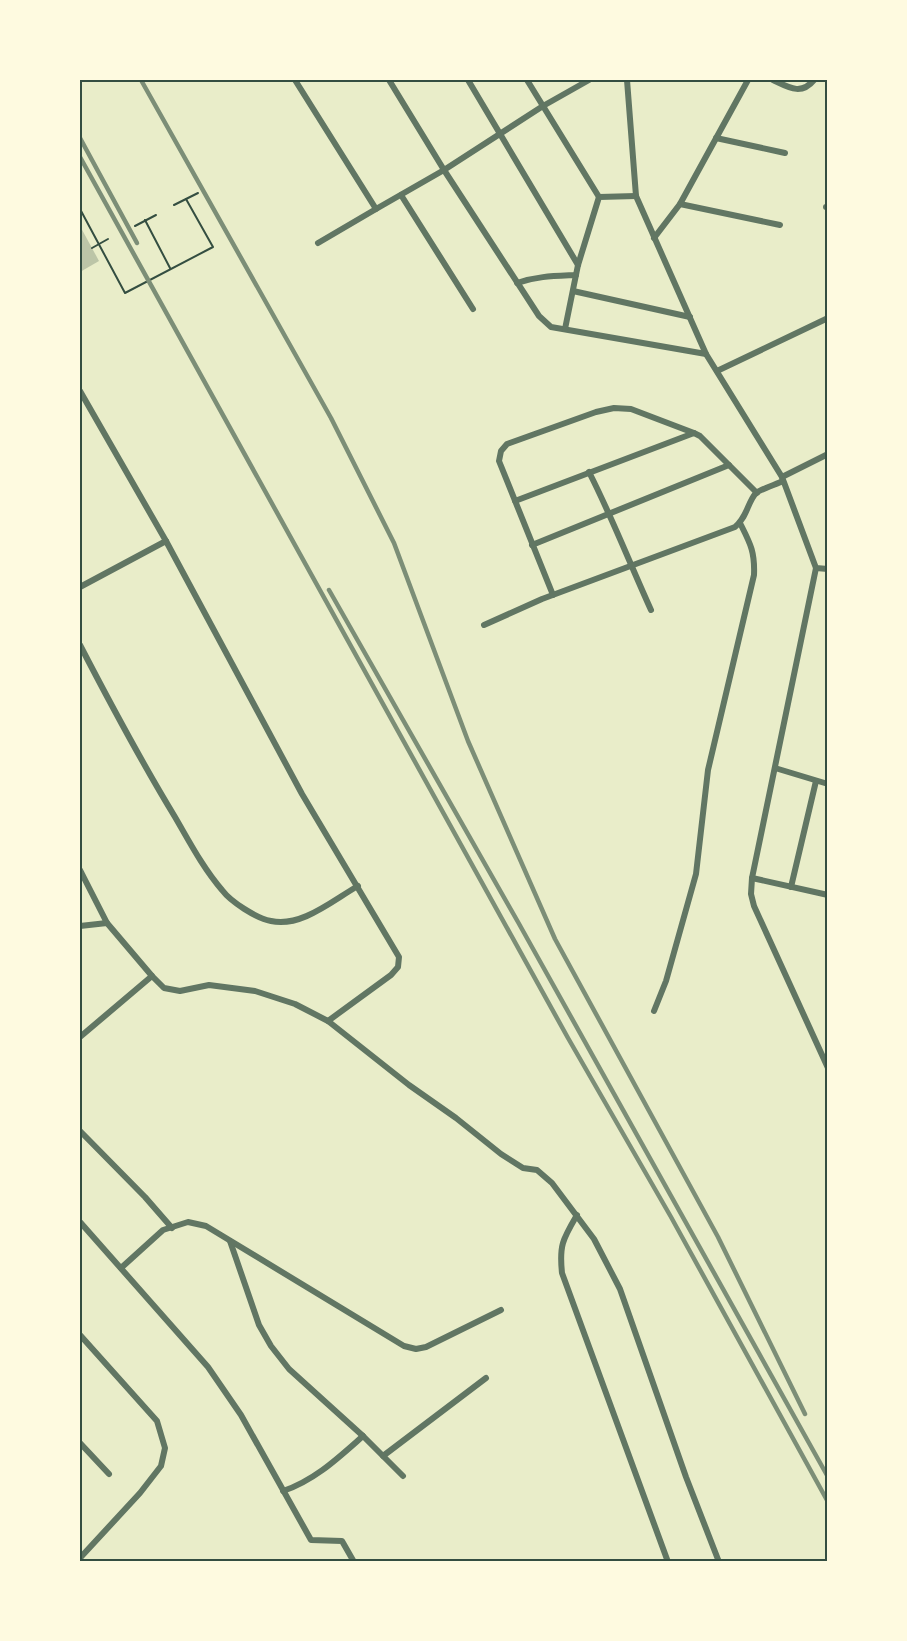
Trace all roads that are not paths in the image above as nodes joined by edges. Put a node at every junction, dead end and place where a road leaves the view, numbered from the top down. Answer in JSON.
{"nodes":[{"id":1,"x":295,"y":80,"type":"edge"},
{"id":2,"x":389,"y":80,"type":"edge"},
{"id":3,"x":468,"y":80,"type":"edge"},
{"id":4,"x":527,"y":80,"type":"edge"},
{"id":5,"x":590,"y":80,"type":"edge"},
{"id":6,"x":627,"y":80,"type":"edge"},
{"id":7,"x":748,"y":80,"type":"edge"},
{"id":8,"x":773,"y":80,"type":"edge"},
{"id":9,"x":814,"y":80,"type":"edge"},
{"id":10,"x":543,"y":106,"type":"junction"},
{"id":11,"x":500,"y":134,"type":"junction"},
{"id":12,"x":716,"y":138,"type":"junction"},
{"id":13,"x":785,"y":153,"type":"dead end"},
{"id":14,"x":444,"y":170,"type":"junction"},
{"id":15,"x":401,"y":195,"type":"junction"},
{"id":16,"x":636,"y":196,"type":"junction"},
{"id":17,"x":599,"y":197,"type":"junction"},
{"id":18,"x":680,"y":204,"type":"junction"},
{"id":19,"x":376,"y":209,"type":"junction"},
{"id":20,"x":780,"y":225,"type":"dead end"},
{"id":21,"x":654,"y":238,"type":"junction"},
{"id":22,"x":318,"y":243,"type":"dead end"},
{"id":23,"x":578,"y":266,"type":"junction"},
{"id":24,"x":576,"y":275,"type":"junction"},
{"id":25,"x":518,"y":283,"type":"junction"},
{"id":26,"x":573,"y":291,"type":"junction"},
{"id":27,"x":473,"y":309,"type":"dead end"},
{"id":28,"x":690,"y":317,"type":"junction"},
{"id":29,"x":828,"y":318,"type":"edge"},
{"id":30,"x":565,"y":329,"type":"junction"},
{"id":31,"x":706,"y":354,"type":"junction"},
{"id":32,"x":717,"y":371,"type":"junction"},
{"id":33,"x":80,"y":391,"type":"edge"},
{"id":34,"x":694,"y":433,"type":"junction"},
{"id":35,"x":828,"y":454,"type":"edge"},
{"id":36,"x":729,"y":465,"type":"junction"},
{"id":37,"x":589,"y":472,"type":"junction"},
{"id":38,"x":782,"y":479,"type":"junction"},
{"id":39,"x":757,"y":493,"type":"junction"},
{"id":40,"x":515,"y":501,"type":"junction"},
{"id":41,"x":610,"y":513,"type":"junction"},
{"id":42,"x":740,"y":523,"type":"junction"},
{"id":43,"x":166,"y":542,"type":"junction"},
{"id":44,"x":532,"y":545,"type":"junction"},
{"id":45,"x":630,"y":566,"type":"junction"},
{"id":46,"x":816,"y":568,"type":"junction"},
{"id":47,"x":828,"y":569,"type":"edge"},
{"id":48,"x":80,"y":587,"type":"edge"},
{"id":49,"x":553,"y":595,"type":"junction"},
{"id":50,"x":651,"y":610,"type":"dead end"},
{"id":51,"x":484,"y":625,"type":"dead end"},
{"id":52,"x":80,"y":645,"type":"edge"},
{"id":53,"x":775,"y":768,"type":"junction"},
{"id":54,"x":816,"y":781,"type":"junction"},
{"id":55,"x":828,"y":784,"type":"edge"},
{"id":56,"x":80,"y":870,"type":"edge"},
{"id":57,"x":752,"y":878,"type":"junction"},
{"id":58,"x":358,"y":886,"type":"junction"},
{"id":59,"x":791,"y":887,"type":"junction"},
{"id":60,"x":828,"y":895,"type":"edge"},
{"id":61,"x":106,"y":923,"type":"junction"},
{"id":62,"x":80,"y":926,"type":"edge"},
{"id":63,"x":152,"y":976,"type":"junction"},
{"id":64,"x":654,"y":1011,"type":"dead end"},
{"id":65,"x":328,"y":1021,"type":"junction"},
{"id":66,"x":80,"y":1037,"type":"edge"},
{"id":67,"x":828,"y":1068,"type":"edge"},
{"id":68,"x":80,"y":1131,"type":"edge"},
{"id":69,"x":577,"y":1215,"type":"junction"},
{"id":70,"x":80,"y":1222,"type":"edge"},
{"id":71,"x":172,"y":1228,"type":"junction"},
{"id":72,"x":230,"y":1240,"type":"junction"},
{"id":73,"x":121,"y":1268,"type":"junction"},
{"id":74,"x":501,"y":1310,"type":"dead end"},
{"id":75,"x":80,"y":1335,"type":"edge"},
{"id":76,"x":486,"y":1378,"type":"dead end"},
{"id":77,"x":363,"y":1436,"type":"junction"},
{"id":78,"x":80,"y":1443,"type":"edge"},
{"id":79,"x":384,"y":1456,"type":"junction"},
{"id":80,"x":109,"y":1474,"type":"dead end"},
{"id":81,"x":403,"y":1476,"type":"dead end"},
{"id":82,"x":283,"y":1491,"type":"junction"},
{"id":83,"x":80,"y":1558,"type":"edge"},
{"id":84,"x":354,"y":1562,"type":"edge"},
{"id":85,"x":668,"y":1562,"type":"edge"},
{"id":86,"x":719,"y":1562,"type":"edge"}],
"edges":[{"from":1,"to":19,"type":"street"},
{"from":2,"to":14,"type":"street"},
{"from":3,"to":11,"type":"street"},
{"from":4,"to":10,"type":"street"},
{"from":5,"to":10,"type":"street"},
{"from":6,"to":16,"type":"street"},
{"from":7,"to":12,"type":"street"},
{"from":8,"to":9,"type":"street"},
{"from":10,"to":11,"type":"street"},
{"from":10,"to":17,"type":"street"},
{"from":11,"to":14,"type":"street"},
{"from":11,"to":23,"type":"street"},
{"from":12,"to":13,"type":"street"},
{"from":12,"to":18,"type":"street"},
{"from":14,"to":15,"type":"street"},
{"from":14,"to":25,"type":"street"},
{"from":15,"to":19,"type":"street"},
{"from":15,"to":27,"type":"street"},
{"from":16,"to":17,"type":"street"},
{"from":16,"to":21,"type":"street"},
{"from":17,"to":23,"type":"street"},
{"from":18,"to":20,"type":"street"},
{"from":18,"to":21,"type":"street"},
{"from":19,"to":22,"type":"street"},
{"from":21,"to":28,"type":"street"},
{"from":23,"to":24,"type":"street"},
{"from":24,"to":25,"type":"street"},
{"from":24,"to":26,"type":"street"},
{"from":25,"to":30,"type":"street"},
{"from":26,"to":28,"type":"street"},
{"from":26,"to":30,"type":"street"},
{"from":28,"to":31,"type":"street"},
{"from":29,"to":32,"type":"street"},
{"from":30,"to":31,"type":"street"},
{"from":31,"to":32,"type":"street"},
{"from":32,"to":38,"type":"street"},
{"from":33,"to":43,"type":"street"},
{"from":34,"to":36,"type":"street"},
{"from":34,"to":37,"type":"street"},
{"from":34,"to":40,"type":"street"},
{"from":35,"to":38,"type":"street"},
{"from":36,"to":39,"type":"street"},
{"from":36,"to":41,"type":"street"},
{"from":37,"to":40,"type":"street"},
{"from":37,"to":41,"type":"street"},
{"from":38,"to":39,"type":"street"},
{"from":38,"to":46,"type":"street"},
{"from":39,"to":42,"type":"street"},
{"from":40,"to":44,"type":"street"},
{"from":41,"to":44,"type":"street"},
{"from":41,"to":45,"type":"street"},
{"from":42,"to":45,"type":"street"},
{"from":42,"to":64,"type":"street"},
{"from":43,"to":48,"type":"street"},
{"from":43,"to":58,"type":"street"},
{"from":44,"to":49,"type":"street"},
{"from":45,"to":49,"type":"street"},
{"from":45,"to":50,"type":"street"},
{"from":46,"to":47,"type":"street"},
{"from":46,"to":53,"type":"street"},
{"from":49,"to":51,"type":"street"},
{"from":52,"to":58,"type":"street"},
{"from":53,"to":54,"type":"street"},
{"from":53,"to":57,"type":"street"},
{"from":54,"to":55,"type":"street"},
{"from":54,"to":59,"type":"street"},
{"from":56,"to":61,"type":"street"},
{"from":57,"to":59,"type":"street"},
{"from":57,"to":67,"type":"street"},
{"from":58,"to":65,"type":"street"},
{"from":59,"to":60,"type":"street"},
{"from":61,"to":62,"type":"street"},
{"from":61,"to":63,"type":"street"},
{"from":63,"to":65,"type":"street"},
{"from":63,"to":66,"type":"street"},
{"from":65,"to":69,"type":"street"},
{"from":68,"to":71,"type":"street"},
{"from":69,"to":85,"type":"street"},
{"from":69,"to":86,"type":"street"},
{"from":70,"to":73,"type":"street"},
{"from":71,"to":72,"type":"street"},
{"from":71,"to":73,"type":"street"},
{"from":72,"to":74,"type":"street"},
{"from":72,"to":77,"type":"street"},
{"from":73,"to":82,"type":"street"},
{"from":75,"to":83,"type":"street"},
{"from":76,"to":79,"type":"street"},
{"from":77,"to":79,"type":"street"},
{"from":77,"to":82,"type":"street"},
{"from":78,"to":80,"type":"street"},
{"from":79,"to":81,"type":"street"},
{"from":82,"to":84,"type":"street"}]}
